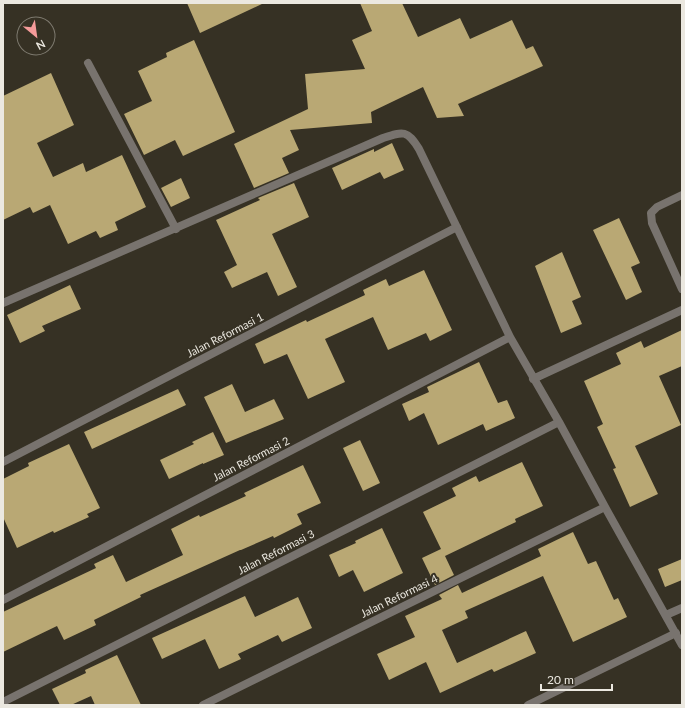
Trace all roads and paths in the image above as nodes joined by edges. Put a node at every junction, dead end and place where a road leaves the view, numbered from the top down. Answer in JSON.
{"nodes":[{"id":1,"x":88,"y":63,"type":"dead end"},
{"id":2,"x":682,"y":196,"type":"edge"},
{"id":3,"x":456,"y":227,"type":"junction"},
{"id":4,"x":176,"y":228,"type":"junction"},
{"id":5,"x":682,"y":289,"type":"edge"},
{"id":6,"x":3,"y":302,"type":"edge"},
{"id":7,"x":682,"y":310,"type":"edge"},
{"id":8,"x":510,"y":337,"type":"junction"},
{"id":9,"x":533,"y":379,"type":"junction"},
{"id":10,"x":559,"y":422,"type":"junction"},
{"id":11,"x":3,"y":462,"type":"edge"},
{"id":12,"x":604,"y":507,"type":"junction"},
{"id":13,"x":3,"y":600,"type":"edge"},
{"id":14,"x":682,"y":608,"type":"edge"},
{"id":15,"x":666,"y":615,"type":"junction"},
{"id":16,"x":676,"y":633,"type":"junction"},
{"id":17,"x":682,"y":645,"type":"edge"},
{"id":18,"x":3,"y":702,"type":"edge"},
{"id":19,"x":203,"y":705,"type":"edge"},
{"id":20,"x":528,"y":705,"type":"edge"}],
"edges":[{"from":1,"to":4,"type":"street"},
{"from":2,"to":5,"type":"street"},
{"from":3,"to":4,"type":"street"},
{"from":3,"to":8,"type":"street"},
{"from":3,"to":11,"type":"street","name":"Jalan Reformasi 1"},
{"from":4,"to":6,"type":"street"},
{"from":7,"to":9,"type":"street"},
{"from":8,"to":9,"type":"street"},
{"from":8,"to":13,"type":"street","name":"Jalan Reformasi 2"},
{"from":9,"to":10,"type":"street"},
{"from":10,"to":12,"type":"street"},
{"from":10,"to":18,"type":"street","name":"Jalan Reformasi 3"},
{"from":12,"to":15,"type":"street"},
{"from":12,"to":19,"type":"street","name":"Jalan Reformasi 4"},
{"from":14,"to":15,"type":"street"},
{"from":15,"to":16,"type":"street"},
{"from":16,"to":17,"type":"street"},
{"from":16,"to":20,"type":"street"}]}
